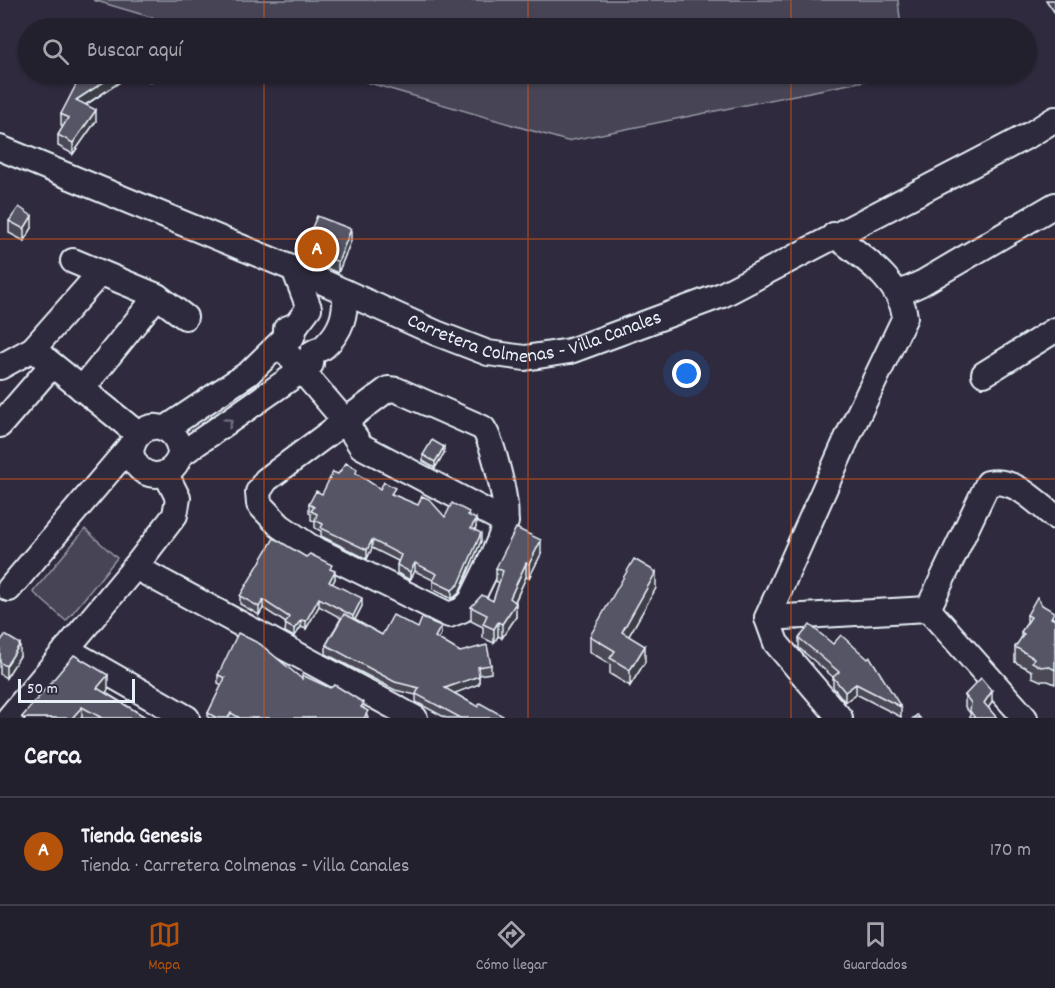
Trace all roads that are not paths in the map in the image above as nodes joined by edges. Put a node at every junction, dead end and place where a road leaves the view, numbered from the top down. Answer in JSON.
{"nodes":[{"id":1,"x":1055,"y":119,"type":"edge"},
{"id":2,"x":1031,"y":134,"type":"junction"},
{"id":3,"x":1055,"y":141,"type":"edge"},
{"id":4,"x":0,"y":148,"type":"edge"},
{"id":5,"x":1055,"y":205,"type":"edge"},
{"id":6,"x":834,"y":235,"type":"junction"},
{"id":7,"x":73,"y":261,"type":"dead end"},
{"id":8,"x":294,"y":269,"type":"junction"},
{"id":9,"x":100,"y":273,"type":"junction"},
{"id":10,"x":340,"y":290,"type":"junction"},
{"id":11,"x":898,"y":294,"type":"junction"},
{"id":12,"x":157,"y":296,"type":"junction"},
{"id":13,"x":395,"y":314,"type":"junction"},
{"id":14,"x":186,"y":317,"type":"dead end"},
{"id":15,"x":295,"y":326,"type":"junction"},
{"id":16,"x":1055,"y":330,"type":"edge"},
{"id":17,"x":33,"y":348,"type":"junction"},
{"id":18,"x":323,"y":348,"type":"junction"},
{"id":19,"x":52,"y":365,"type":"junction"},
{"id":20,"x":0,"y":367,"type":"edge"},
{"id":21,"x":984,"y":374,"type":"dead end"},
{"id":22,"x":82,"y":390,"type":"junction"},
{"id":23,"x":345,"y":421,"type":"junction"},
{"id":24,"x":0,"y":424,"type":"edge"},
{"id":25,"x":165,"y":429,"type":"junction"},
{"id":26,"x":135,"y":439,"type":"junction"},
{"id":27,"x":173,"y":464,"type":"junction"},
{"id":28,"x":1055,"y":517,"type":"edge"},
{"id":29,"x":506,"y":522,"type":"junction"},
{"id":30,"x":135,"y":567,"type":"junction"},
{"id":31,"x":9,"y":589,"type":"dead end"},
{"id":32,"x":928,"y":609,"type":"junction"},
{"id":33,"x":767,"y":618,"type":"junction"},
{"id":34,"x":66,"y":649,"type":"junction"},
{"id":35,"x":409,"y":717,"type":"edge"},
{"id":36,"x":9,"y":718,"type":"edge"},
{"id":37,"x":188,"y":718,"type":"edge"},
{"id":38,"x":840,"y":718,"type":"edge"},
{"id":39,"x":1025,"y":718,"type":"edge"}],
"edges":[{"from":1,"to":2,"type":"street","name":"Carretera Colmenas - Villa Canales"},
{"from":2,"to":3,"type":"street"},
{"from":2,"to":6,"type":"street","name":"Carretera Colmenas - Villa Canales"},
{"from":4,"to":8,"type":"street","name":"Carretera Colmenas - Villa Canales"},
{"from":5,"to":11,"type":"street"},
{"from":6,"to":11,"type":"street"},
{"from":6,"to":13,"type":"street","name":"Carretera Colmenas - Villa Canales"},
{"from":7,"to":9,"type":"street"},
{"from":8,"to":10,"type":"street","name":"Carretera Colmenas - Villa Canales"},
{"from":8,"to":15,"type":"street"},
{"from":9,"to":12,"type":"street"},
{"from":9,"to":17,"type":"street"},
{"from":10,"to":13,"type":"street","name":"Carretera Colmenas - Villa Canales"},
{"from":10,"to":15,"type":"street"},
{"from":10,"to":18,"type":"street"},
{"from":11,"to":33,"type":"street"},
{"from":12,"to":14,"type":"street"},
{"from":12,"to":22,"type":"street"},
{"from":13,"to":18,"type":"street"},
{"from":15,"to":18,"type":"street"},
{"from":15,"to":18,"type":"street"},
{"from":15,"to":25,"type":"street"},
{"from":16,"to":21,"type":"street"},
{"from":17,"to":19,"type":"street"},
{"from":17,"to":20,"type":"street"},
{"from":18,"to":23,"type":"street"},
{"from":27,"to":18,"type":"street","one_way":true},
{"from":19,"to":22,"type":"street"},
{"from":19,"to":24,"type":"street"},
{"from":22,"to":26,"type":"street"},
{"from":23,"to":29,"type":"street"},
{"from":23,"to":29,"type":"street"},
{"from":23,"to":29,"type":"street"},
{"from":25,"to":26,"type":"street"},
{"from":25,"to":27,"type":"street"},
{"from":26,"to":27,"type":"street"},
{"from":26,"to":31,"type":"street"},
{"from":27,"to":30,"type":"street"},
{"from":28,"to":32,"type":"street"},
{"from":30,"to":34,"type":"street"},
{"from":30,"to":35,"type":"street"},
{"from":32,"to":33,"type":"street"},
{"from":32,"to":39,"type":"street"},
{"from":33,"to":38,"type":"street"},
{"from":34,"to":36,"type":"street"},
{"from":34,"to":37,"type":"street"}]}
